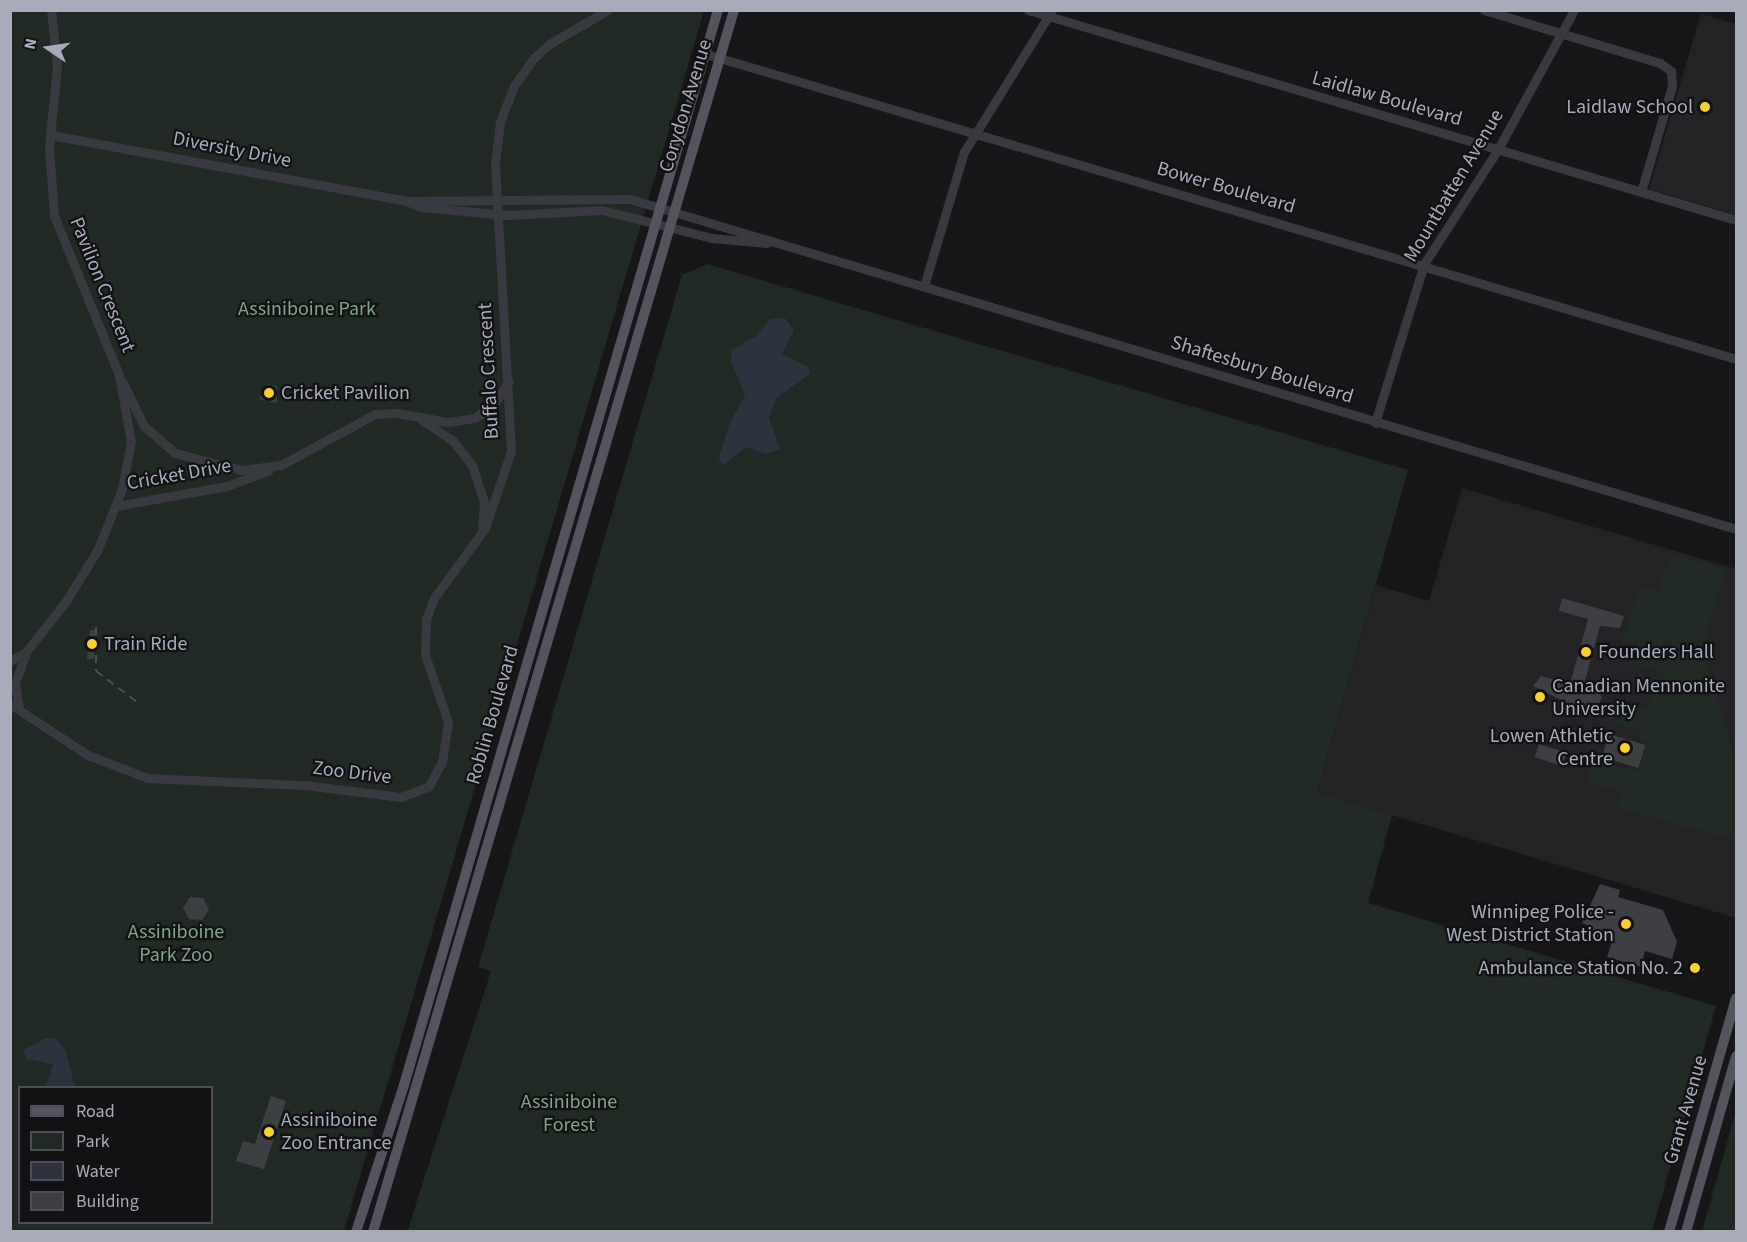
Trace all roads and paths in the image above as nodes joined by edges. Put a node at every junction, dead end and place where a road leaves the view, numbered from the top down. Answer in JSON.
{"nodes":[{"id":1,"x":51,"y":10,"type":"edge"},
{"id":2,"x":608,"y":10,"type":"edge"},
{"id":3,"x":718,"y":10,"type":"edge"},
{"id":4,"x":734,"y":10,"type":"edge"},
{"id":5,"x":1028,"y":10,"type":"edge"},
{"id":6,"x":1484,"y":10,"type":"edge"},
{"id":7,"x":1574,"y":10,"type":"edge"},
{"id":8,"x":1050,"y":14,"type":"edge"},
{"id":9,"x":1563,"y":34,"type":"junction"},
{"id":10,"x":705,"y":54,"type":"junction"},
{"id":11,"x":720,"y":58,"type":"junction"},
{"id":12,"x":975,"y":134,"type":"junction"},
{"id":13,"x":51,"y":135,"type":"junction"},
{"id":14,"x":1498,"y":149,"type":"junction"},
{"id":15,"x":1641,"y":192,"type":"junction"},
{"id":16,"x":407,"y":201,"type":"junction"},
{"id":17,"x":496,"y":202,"type":"junction"},
{"id":18,"x":660,"y":208,"type":"junction"},
{"id":19,"x":674,"y":212,"type":"junction"},
{"id":20,"x":498,"y":214,"type":"junction"},
{"id":21,"x":1737,"y":220,"type":"edge"},
{"id":22,"x":656,"y":223,"type":"junction"},
{"id":23,"x":669,"y":227,"type":"junction"},
{"id":24,"x":782,"y":245,"type":"junction"},
{"id":25,"x":1424,"y":264,"type":"junction"},
{"id":26,"x":924,"y":286,"type":"junction"},
{"id":27,"x":1737,"y":359,"type":"edge"},
{"id":28,"x":119,"y":375,"type":"junction"},
{"id":29,"x":510,"y":381,"type":"junction"},
{"id":30,"x":419,"y":417,"type":"junction"},
{"id":31,"x":1376,"y":423,"type":"junction"},
{"id":32,"x":281,"y":465,"type":"junction"},
{"id":33,"x":116,"y":506,"type":"junction"},
{"id":34,"x":1735,"y":529,"type":"edge"},
{"id":35,"x":481,"y":533,"type":"junction"},
{"id":36,"x":26,"y":651,"type":"junction"},
{"id":37,"x":10,"y":661,"type":"edge"},
{"id":38,"x":15,"y":706,"type":"edge"},
{"id":39,"x":1737,"y":998,"type":"edge"},
{"id":40,"x":1737,"y":1056,"type":"edge"},
{"id":41,"x":356,"y":1232,"type":"edge"},
{"id":42,"x":373,"y":1232,"type":"edge"},
{"id":43,"x":1669,"y":1232,"type":"edge"},
{"id":44,"x":1686,"y":1232,"type":"edge"}],
"edges":[{"from":1,"to":13,"type":"street","name":"Pavilion Crescent"},
{"from":2,"to":17,"type":"street","name":"Buffalo Crescent"},
{"from":3,"to":10,"type":"main road","name":"Corydon Avenue"},
{"from":4,"to":11,"type":"main road","name":"Corydon Avenue"},
{"from":5,"to":8,"type":"street","name":"Laidlaw Boulevard"},
{"from":6,"to":9,"type":"street"},
{"from":7,"to":9,"type":"street","name":"Mountbatten Avenue"},
{"from":8,"to":12,"type":"street"},
{"from":8,"to":14,"type":"street","name":"Laidlaw Boulevard"},
{"from":9,"to":14,"type":"street","name":"Mountbatten Avenue"},
{"from":9,"to":15,"type":"street"},
{"from":10,"to":11,"type":"street","name":"Bower Boulevard"},
{"from":10,"to":18,"type":"main road","name":"Corydon Avenue"},
{"from":11,"to":12,"type":"street","name":"Bower Boulevard"},
{"from":11,"to":19,"type":"main road","name":"Corydon Avenue"},
{"from":12,"to":25,"type":"street","name":"Bower Boulevard"},
{"from":12,"to":26,"type":"street"},
{"from":13,"to":16,"type":"street","name":"Diversity Drive"},
{"from":13,"to":28,"type":"street","name":"Pavilion Crescent"},
{"from":14,"to":15,"type":"street","name":"Laidlaw Boulevard"},
{"from":14,"to":25,"type":"street","name":"Mountbatten Avenue"},
{"from":15,"to":21,"type":"street","name":"Laidlaw Boulevard"},
{"from":16,"to":17,"type":"street","name":"Diversity Drive"},
{"from":16,"to":20,"type":"street","name":"Diversity Drive"},
{"from":17,"to":18,"type":"street","name":"Diversity Drive"},
{"from":17,"to":20,"type":"street","name":"Buffalo Crescent"},
{"from":18,"to":19,"type":"street","name":"Shaftesbury Boulevard"},
{"from":18,"to":22,"type":"main road","name":"Roblin Boulevard"},
{"from":19,"to":23,"type":"main road","name":"Roblin Boulevard"},
{"from":19,"to":24,"type":"street","name":"Shaftesbury Boulevard"},
{"from":20,"to":22,"type":"street","name":"Diversity Drive"},
{"from":20,"to":29,"type":"street","name":"Buffalo Crescent"},
{"from":22,"to":23,"type":"street","name":"Shaftesbury Boulevard"},
{"from":22,"to":41,"type":"main road","name":"Roblin Boulevard"},
{"from":23,"to":24,"type":"street","name":"Shaftesbury Boulevard"},
{"from":23,"to":42,"type":"main road","name":"Roblin Boulevard"},
{"from":24,"to":26,"type":"street","name":"Shaftesbury Boulevard"},
{"from":25,"to":27,"type":"street","name":"Bower Boulevard"},
{"from":25,"to":31,"type":"street","name":"Mountbatten Avenue"},
{"from":26,"to":31,"type":"street","name":"Shaftesbury Boulevard"},
{"from":28,"to":32,"type":"street","name":"Cricket Drive"},
{"from":28,"to":33,"type":"street","name":"Pavilion Crescent"},
{"from":29,"to":30,"type":"street","name":"Cricket Drive"},
{"from":29,"to":35,"type":"street","name":"Buffalo Crescent"},
{"from":30,"to":32,"type":"street","name":"Cricket Drive"},
{"from":30,"to":35,"type":"street","name":"Cricket Drive"},
{"from":31,"to":34,"type":"street","name":"Shaftesbury Boulevard"},
{"from":32,"to":33,"type":"street","name":"Cricket Drive"},
{"from":33,"to":36,"type":"street","name":"Pavilion Crescent"},
{"from":35,"to":38,"type":"street","name":"Zoo Drive"},
{"from":36,"to":37,"type":"street","name":"Pavilion Crescent"},
{"from":36,"to":38,"type":"street","name":"Pavilion Crescent"},
{"from":39,"to":43,"type":"main road","name":"Grant Avenue"},
{"from":40,"to":44,"type":"main road","name":"Grant Avenue"}]}
